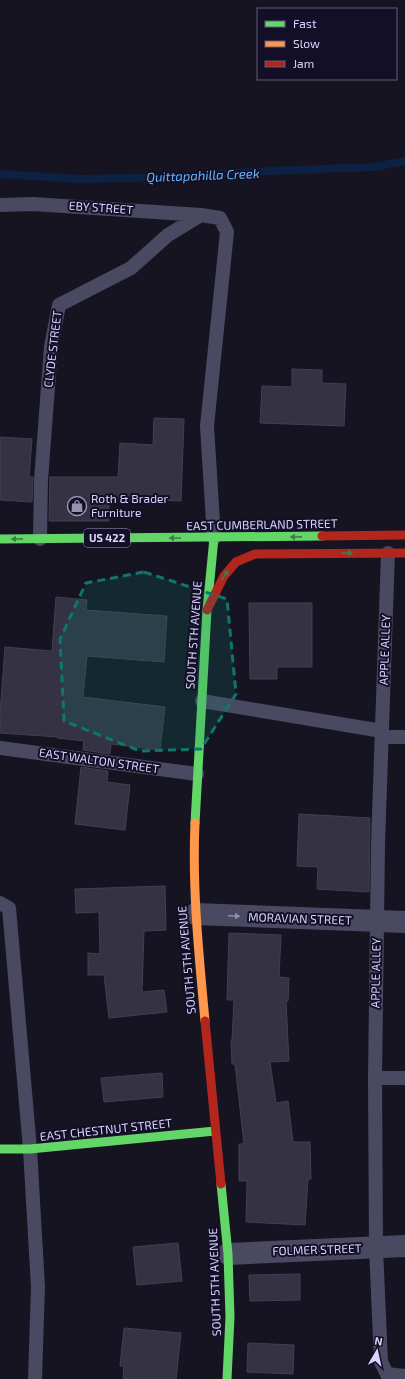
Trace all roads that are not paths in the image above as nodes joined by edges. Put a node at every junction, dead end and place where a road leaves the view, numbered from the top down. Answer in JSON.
{"nodes":[{"id":1,"x":0,"y":205,"type":"edge"},
{"id":2,"x":201,"y":215,"type":"junction"},
{"id":3,"x":405,"y":535,"type":"edge"},
{"id":4,"x":214,"y":538,"type":"junction"},
{"id":5,"x":0,"y":539,"type":"edge"},
{"id":6,"x":40,"y":539,"type":"junction"},
{"id":7,"x":388,"y":553,"type":"junction"},
{"id":8,"x":405,"y":553,"type":"edge"},
{"id":9,"x":207,"y":610,"type":"junction"},
{"id":10,"x":202,"y":702,"type":"junction"},
{"id":11,"x":382,"y":734,"type":"junction"},
{"id":12,"x":405,"y":737,"type":"edge"},
{"id":13,"x":0,"y":748,"type":"edge"},
{"id":14,"x":0,"y":757,"type":"edge"},
{"id":15,"x":197,"y":774,"type":"junction"},
{"id":16,"x":0,"y":903,"type":"edge"},
{"id":17,"x":195,"y":914,"type":"junction"},
{"id":18,"x":376,"y":922,"type":"junction"},
{"id":19,"x":405,"y":922,"type":"edge"},
{"id":20,"x":375,"y":1078,"type":"junction"},
{"id":21,"x":405,"y":1078,"type":"edge"},
{"id":22,"x":215,"y":1131,"type":"junction"},
{"id":23,"x":0,"y":1149,"type":"edge"},
{"id":24,"x":30,"y":1149,"type":"junction"},
{"id":25,"x":405,"y":1246,"type":"edge"},
{"id":26,"x":376,"y":1248,"type":"junction"},
{"id":27,"x":228,"y":1254,"type":"junction"},
{"id":28,"x":405,"y":1376,"type":"edge"},
{"id":29,"x":35,"y":1379,"type":"edge"},
{"id":30,"x":227,"y":1379,"type":"edge"}],
"edges":[{"from":1,"to":2,"type":"lane","name":"EBY STREET"},
{"from":2,"to":4,"type":"lane","name":"EBY STREET"},
{"from":2,"to":6,"type":"lane","name":"CLYDE STREET"},
{"from":3,"to":4,"type":"main road","name":"EAST CUMBERLAND STREET","number":"US 422","one_way":true},
{"from":4,"to":6,"type":"main road","name":"EAST CUMBERLAND STREET","number":"US 422","one_way":true},
{"from":4,"to":9,"type":"main road","name":"SOUTH 5TH AVENUE"},
{"from":6,"to":5,"type":"main road","name":"EAST CUMBERLAND STREET","number":"US 422","one_way":true},
{"from":7,"to":8,"type":"main road"},
{"from":9,"to":7,"type":"main road","one_way":true},
{"from":7,"to":11,"type":"lane","name":"APPLE ALLEY"},
{"from":9,"to":10,"type":"main road","name":"SOUTH 5TH AVENUE"},
{"from":10,"to":11,"type":"lane"},
{"from":10,"to":15,"type":"main road","name":"SOUTH 5TH AVENUE"},
{"from":11,"to":12,"type":"lane"},
{"from":11,"to":18,"type":"lane","name":"APPLE ALLEY"},
{"from":13,"to":14,"type":"lane"},
{"from":13,"to":15,"type":"lane","name":"EAST WALTON STREET"},
{"from":15,"to":17,"type":"main road","name":"SOUTH 5TH AVENUE"},
{"from":16,"to":24,"type":"lane"},
{"from":17,"to":18,"type":"street","name":"MORAVIAN STREET","one_way":true},
{"from":17,"to":22,"type":"main road","name":"SOUTH 5TH AVENUE"},
{"from":18,"to":19,"type":"street","name":"MORAVIAN STREET"},
{"from":18,"to":20,"type":"lane","name":"APPLE ALLEY"},
{"from":20,"to":21,"type":"lane"},
{"from":20,"to":26,"type":"lane","name":"APPLE ALLEY"},
{"from":22,"to":24,"type":"main road","name":"EAST CHESTNUT STREET"},
{"from":22,"to":27,"type":"main road","name":"SOUTH 5TH AVENUE"},
{"from":23,"to":24,"type":"main road","name":"EAST CHESTNUT STREET"},
{"from":24,"to":29,"type":"lane"},
{"from":25,"to":26,"type":"street","name":"FOLMER STREET"},
{"from":26,"to":27,"type":"street","name":"FOLMER STREET"},
{"from":26,"to":28,"type":"lane","name":"APPLE ALLEY"},
{"from":27,"to":30,"type":"main road","name":"SOUTH 5TH AVENUE"}]}
